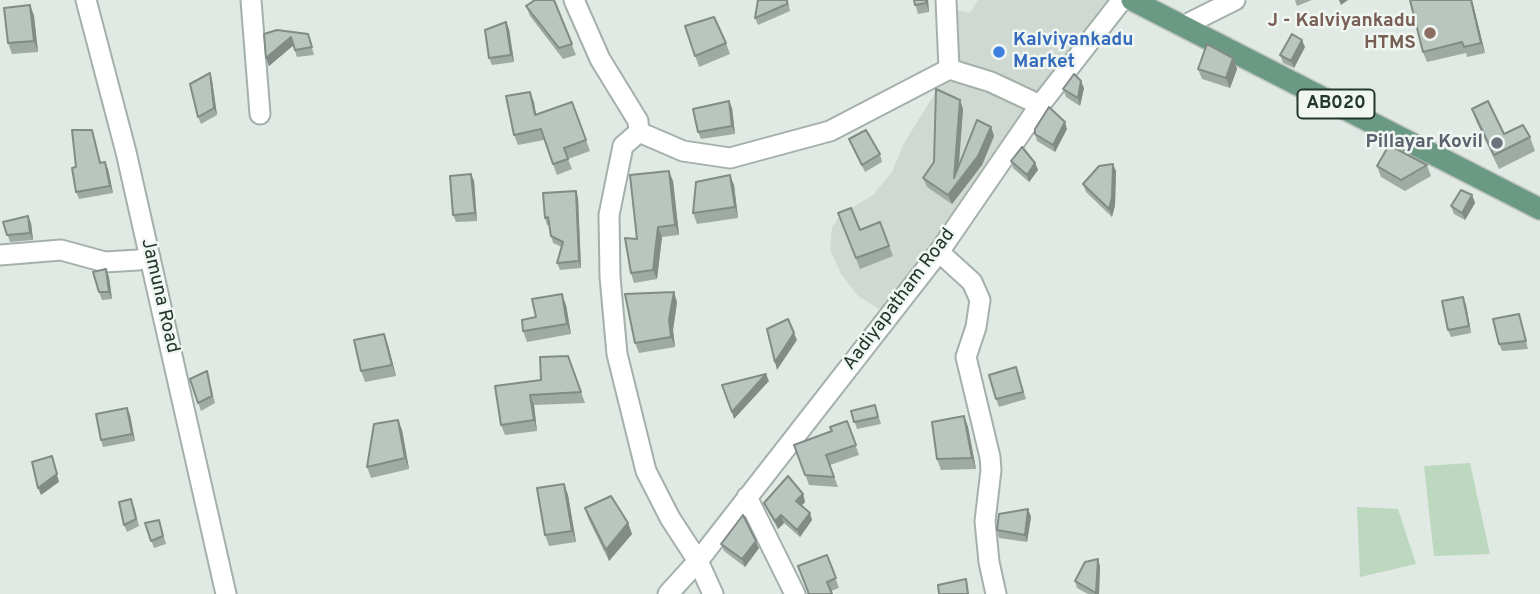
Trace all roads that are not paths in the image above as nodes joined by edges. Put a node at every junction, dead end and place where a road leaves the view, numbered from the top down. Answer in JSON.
{"nodes":[{"id":1,"x":86,"y":0,"type":"edge"},
{"id":2,"x":251,"y":0,"type":"edge"},
{"id":3,"x":574,"y":0,"type":"edge"},
{"id":4,"x":946,"y":0,"type":"edge"},
{"id":5,"x":1122,"y":0,"type":"edge"},
{"id":6,"x":1132,"y":0,"type":"edge"},
{"id":7,"x":1235,"y":0,"type":"edge"},
{"id":8,"x":1183,"y":26,"type":"junction"},
{"id":9,"x":950,"y":69,"type":"junction"},
{"id":10,"x":1040,"y":105,"type":"junction"},
{"id":11,"x":260,"y":114,"type":"dead end"},
{"id":12,"x":639,"y":132,"type":"junction"},
{"id":13,"x":1540,"y":209,"type":"edge"},
{"id":14,"x":939,"y":252,"type":"junction"},
{"id":15,"x":0,"y":255,"type":"edge"},
{"id":16,"x":150,"y":257,"type":"junction"},
{"id":17,"x":747,"y":497,"type":"junction"},
{"id":18,"x":698,"y":561,"type":"junction"},
{"id":19,"x":226,"y":594,"type":"edge"},
{"id":20,"x":668,"y":594,"type":"edge"},
{"id":21,"x":713,"y":594,"type":"edge"},
{"id":22,"x":795,"y":594,"type":"edge"},
{"id":23,"x":996,"y":594,"type":"edge"}],
"edges":[{"from":1,"to":16,"type":"street","name":"Jamuna Road"},
{"from":2,"to":11,"type":"street"},
{"from":3,"to":12,"type":"street"},
{"from":4,"to":9,"type":"street"},
{"from":5,"to":10,"type":"street","name":"Aadiyapatham Road"},
{"from":6,"to":8,"type":"main road","number":"AB020"},
{"from":7,"to":8,"type":"street"},
{"from":8,"to":13,"type":"main road","number":"AB020"},
{"from":9,"to":10,"type":"street"},
{"from":9,"to":12,"type":"street"},
{"from":10,"to":14,"type":"street","name":"Aadiyapatham Road"},
{"from":12,"to":18,"type":"street"},
{"from":14,"to":17,"type":"street","name":"Aadiyapatham Road"},
{"from":14,"to":23,"type":"street"},
{"from":15,"to":16,"type":"street"},
{"from":16,"to":19,"type":"street","name":"Jamuna Road"},
{"from":17,"to":18,"type":"street","name":"Aadiyapatham Road"},
{"from":17,"to":22,"type":"street"},
{"from":18,"to":20,"type":"street","name":"Aadiyapatham Road"},
{"from":18,"to":21,"type":"street"}]}
